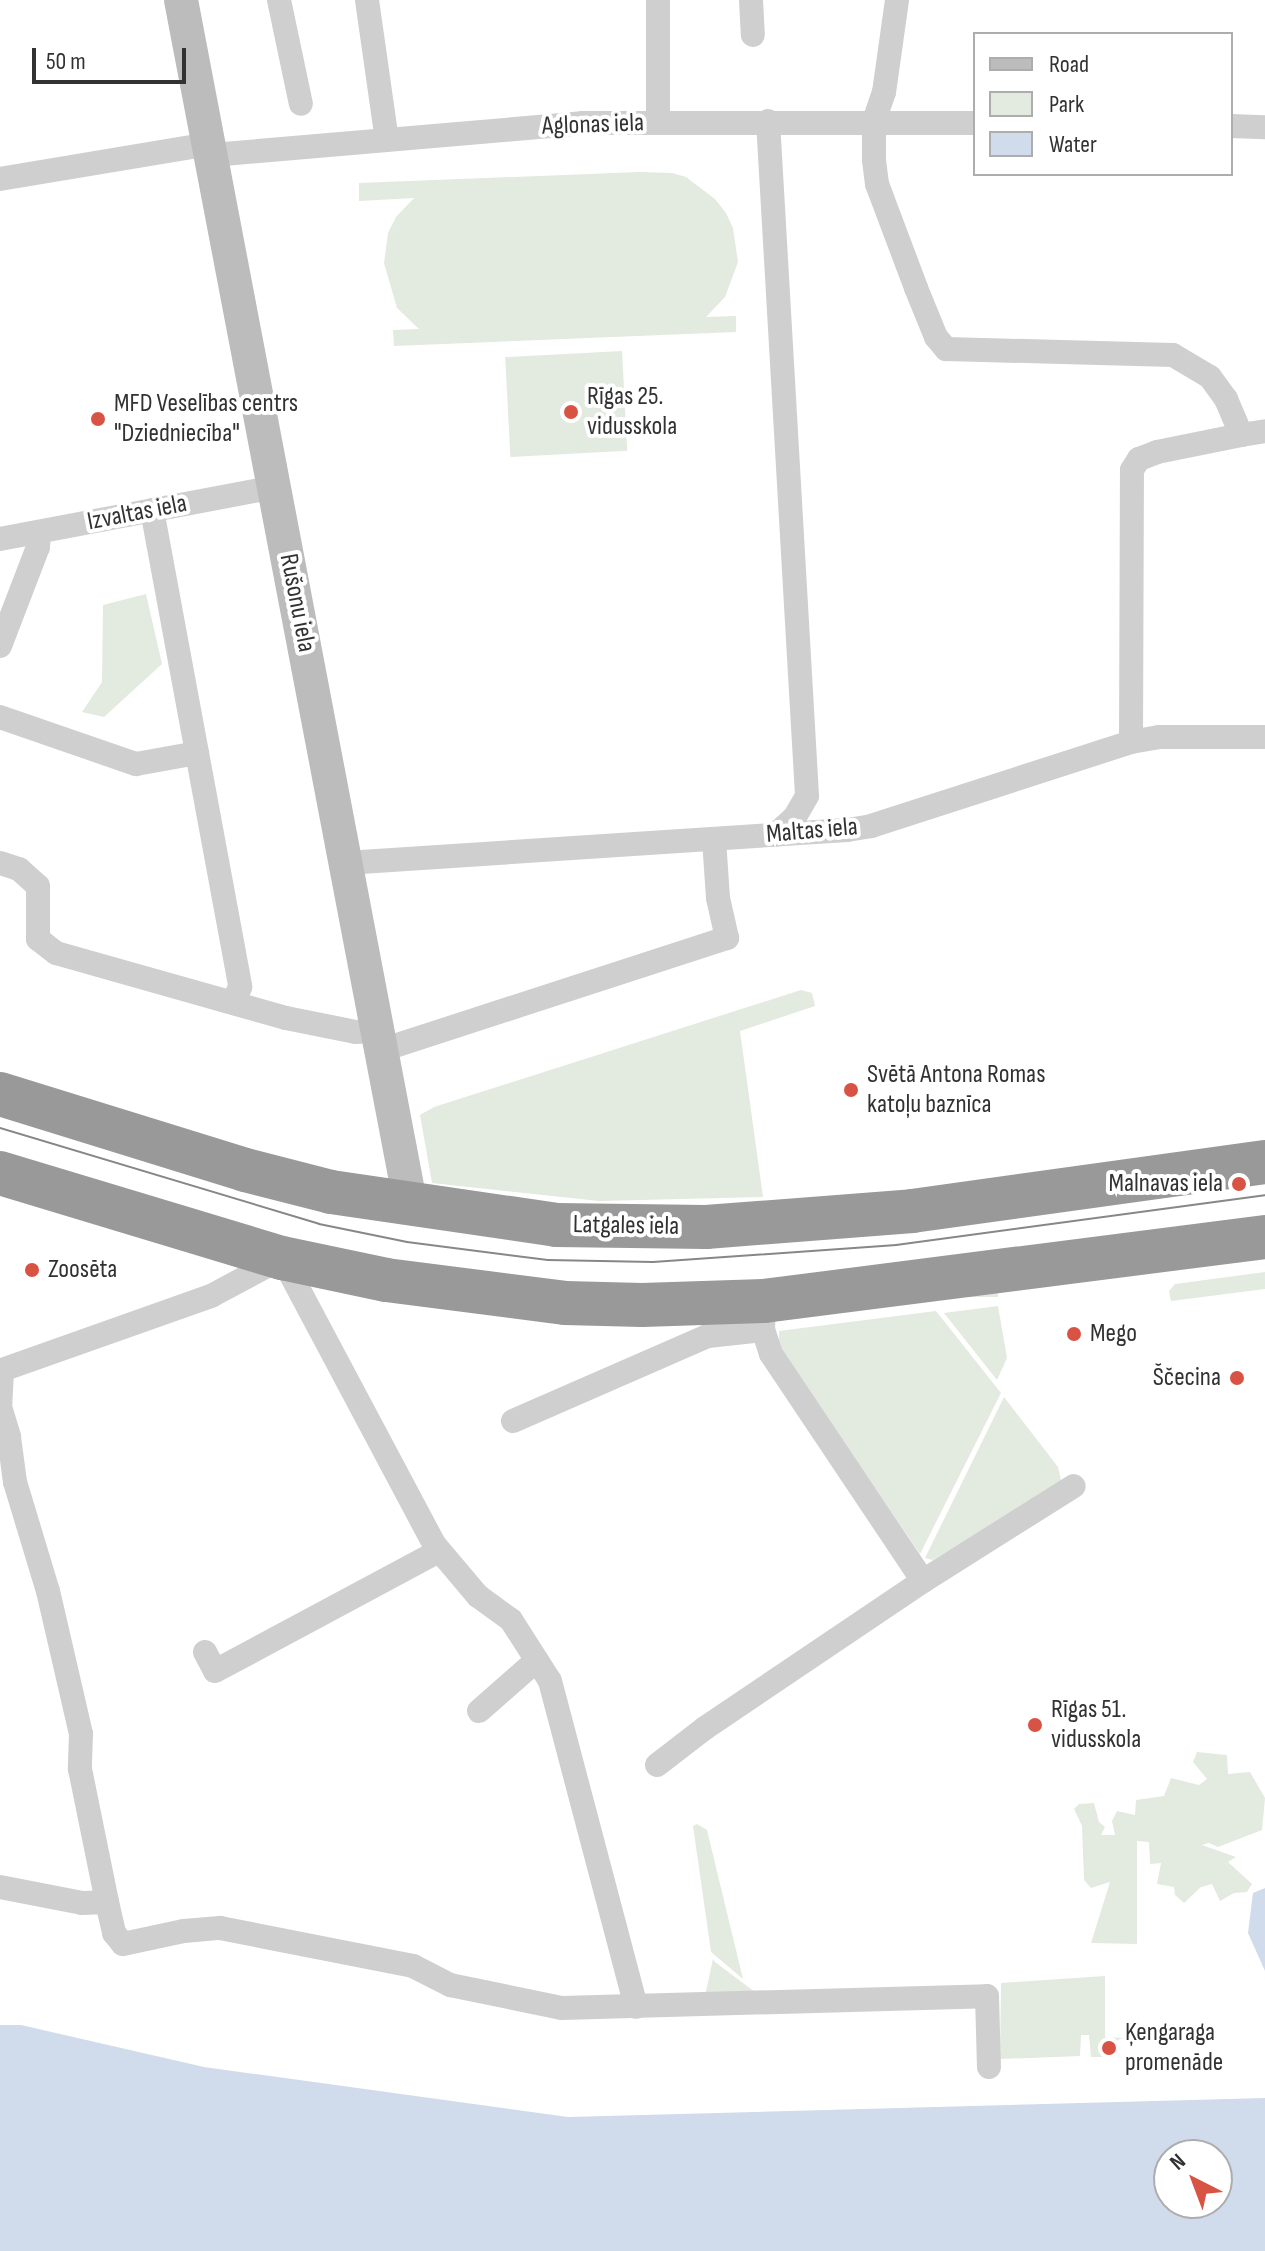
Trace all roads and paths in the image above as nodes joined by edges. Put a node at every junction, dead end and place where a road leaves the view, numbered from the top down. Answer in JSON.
{"nodes":[{"id":1,"x":181,"y":0,"type":"edge"},
{"id":2,"x":279,"y":0,"type":"edge"},
{"id":3,"x":367,"y":0,"type":"edge"},
{"id":4,"x":658,"y":0,"type":"edge"},
{"id":5,"x":751,"y":0,"type":"edge"},
{"id":6,"x":897,"y":0,"type":"edge"},
{"id":7,"x":753,"y":35,"type":"dead end"},
{"id":8,"x":301,"y":104,"type":"dead end"},
{"id":9,"x":768,"y":121,"type":"junction"},
{"id":10,"x":874,"y":121,"type":"junction"},
{"id":11,"x":658,"y":123,"type":"junction"},
{"id":12,"x":973,"y":123,"type":"edge"},
{"id":13,"x":1233,"y":126,"type":"edge"},
{"id":14,"x":1265,"y":127,"type":"edge"},
{"id":15,"x":387,"y":140,"type":"junction"},
{"id":16,"x":211,"y":149,"type":"junction"},
{"id":17,"x":0,"y":179,"type":"edge"},
{"id":18,"x":1253,"y":433,"type":"edge"},
{"id":19,"x":275,"y":487,"type":"junction"},
{"id":20,"x":152,"y":510,"type":"junction"},
{"id":21,"x":39,"y":532,"type":"junction"},
{"id":22,"x":0,"y":539,"type":"edge"},
{"id":23,"x":0,"y":646,"type":"edge"},
{"id":24,"x":0,"y":717,"type":"edge"},
{"id":25,"x":1265,"y":733,"type":"edge"},
{"id":26,"x":1131,"y":742,"type":"junction"},
{"id":27,"x":197,"y":753,"type":"junction"},
{"id":28,"x":807,"y":796,"type":"junction"},
{"id":29,"x":847,"y":830,"type":"junction"},
{"id":30,"x":775,"y":835,"type":"junction"},
{"id":31,"x":714,"y":839,"type":"junction"},
{"id":32,"x":0,"y":863,"type":"edge"},
{"id":33,"x":346,"y":863,"type":"junction"},
{"id":34,"x":233,"y":1003,"type":"junction"},
{"id":35,"x":380,"y":1040,"type":"junction"},
{"id":36,"x":0,"y":1094,"type":"edge"},
{"id":37,"x":1265,"y":1162,"type":"edge"},
{"id":38,"x":0,"y":1173,"type":"edge"},
{"id":39,"x":411,"y":1207,"type":"junction"},
{"id":40,"x":1265,"y":1237,"type":"edge"},
{"id":41,"x":282,"y":1258,"type":"junction"},
{"id":42,"x":764,"y":1316,"type":"junction"},
{"id":43,"x":1,"y":1370,"type":"edge"},
{"id":44,"x":0,"y":1410,"type":"edge"},
{"id":45,"x":513,"y":1421,"type":"dead end"},
{"id":46,"x":1074,"y":1486,"type":"dead end"},
{"id":47,"x":439,"y":1551,"type":"junction"},
{"id":48,"x":923,"y":1581,"type":"junction"},
{"id":49,"x":205,"y":1652,"type":"dead end"},
{"id":50,"x":537,"y":1660,"type":"junction"},
{"id":51,"x":479,"y":1711,"type":"dead end"},
{"id":52,"x":657,"y":1765,"type":"dead end"},
{"id":53,"x":0,"y":1887,"type":"edge"},
{"id":54,"x":107,"y":1902,"type":"junction"},
{"id":55,"x":636,"y":2007,"type":"junction"},
{"id":56,"x":989,"y":2067,"type":"dead end"}],
"edges":[{"from":1,"to":16,"type":"street","name":"Rušonu iela"},
{"from":2,"to":8,"type":"street"},
{"from":3,"to":15,"type":"street"},
{"from":4,"to":11,"type":"street"},
{"from":5,"to":7,"type":"street"},
{"from":6,"to":10,"type":"street"},
{"from":9,"to":10,"type":"street","name":"Aglonas iela"},
{"from":9,"to":11,"type":"street","name":"Aglonas iela"},
{"from":9,"to":28,"type":"street"},
{"from":10,"to":12,"type":"street","name":"Aglonas iela"},
{"from":10,"to":18,"type":"street"},
{"from":11,"to":15,"type":"street","name":"Aglonas iela"},
{"from":13,"to":14,"type":"street"},
{"from":15,"to":16,"type":"street","name":"Aglonas iela"},
{"from":16,"to":17,"type":"street","name":"Aglonas iela"},
{"from":16,"to":19,"type":"street","name":"Rušonu iela"},
{"from":18,"to":26,"type":"street"},
{"from":19,"to":20,"type":"street","name":"Izvaltas iela"},
{"from":19,"to":33,"type":"street","name":"Rušonu iela"},
{"from":20,"to":21,"type":"street","name":"Izvaltas iela"},
{"from":20,"to":27,"type":"street"},
{"from":21,"to":22,"type":"street","name":"Izvaltas iela"},
{"from":21,"to":23,"type":"street"},
{"from":24,"to":27,"type":"street"},
{"from":25,"to":26,"type":"street","name":"Maltas iela"},
{"from":26,"to":29,"type":"street","name":"Maltas iela"},
{"from":27,"to":34,"type":"street"},
{"from":28,"to":29,"type":"street"},
{"from":28,"to":30,"type":"street"},
{"from":29,"to":30,"type":"street","name":"Maltas iela"},
{"from":30,"to":31,"type":"street","name":"Maltas iela"},
{"from":31,"to":33,"type":"street","name":"Maltas iela"},
{"from":31,"to":35,"type":"street"},
{"from":32,"to":34,"type":"street"},
{"from":33,"to":35,"type":"street","name":"Rušonu iela"},
{"from":34,"to":35,"type":"street"},
{"from":35,"to":39,"type":"street","name":"Rušonu iela"},
{"from":36,"to":39,"type":"highway","name":"Latgales iela"},
{"from":37,"to":39,"type":"highway","name":"Latgales iela"},
{"from":38,"to":41,"type":"highway"},
{"from":40,"to":42,"type":"highway"},
{"from":41,"to":42,"type":"highway"},
{"from":41,"to":43,"type":"street"},
{"from":41,"to":47,"type":"street"},
{"from":42,"to":45,"type":"street"},
{"from":42,"to":48,"type":"street"},
{"from":43,"to":44,"type":"street"},
{"from":44,"to":54,"type":"street"},
{"from":46,"to":48,"type":"street"},
{"from":47,"to":49,"type":"street"},
{"from":47,"to":50,"type":"street"},
{"from":48,"to":52,"type":"street"},
{"from":50,"to":51,"type":"street"},
{"from":50,"to":55,"type":"street"},
{"from":53,"to":54,"type":"street"},
{"from":54,"to":55,"type":"street"},
{"from":55,"to":56,"type":"street"}]}
